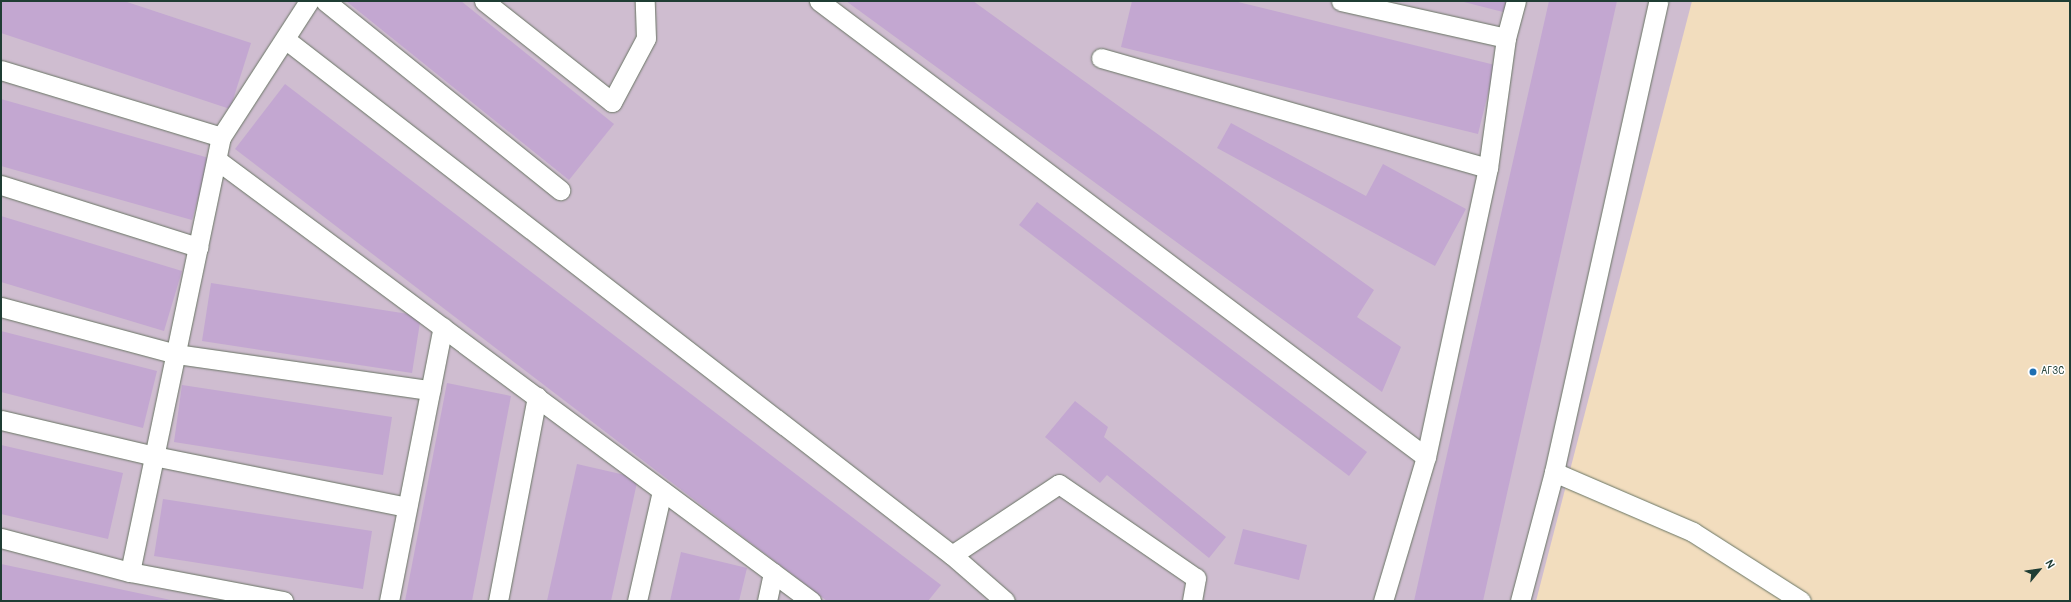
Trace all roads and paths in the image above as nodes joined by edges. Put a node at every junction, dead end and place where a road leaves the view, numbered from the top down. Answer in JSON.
{"nodes":[{"id":1,"x":309,"y":1,"type":"edge"},
{"id":2,"x":325,"y":1,"type":"edge"},
{"id":3,"x":484,"y":1,"type":"edge"},
{"id":4,"x":645,"y":1,"type":"edge"},
{"id":5,"x":819,"y":1,"type":"edge"},
{"id":6,"x":1341,"y":1,"type":"edge"},
{"id":7,"x":1516,"y":1,"type":"edge"},
{"id":8,"x":1658,"y":1,"type":"edge"},
{"id":9,"x":1506,"y":38,"type":"junction"},
{"id":10,"x":285,"y":39,"type":"junction"},
{"id":11,"x":1101,"y":58,"type":"dead end"},
{"id":12,"x":1,"y":70,"type":"edge"},
{"id":13,"x":221,"y":137,"type":"junction"},
{"id":14,"x":217,"y":160,"type":"junction"},
{"id":15,"x":1488,"y":168,"type":"junction"},
{"id":16,"x":1,"y":185,"type":"edge"},
{"id":17,"x":560,"y":190,"type":"dead end"},
{"id":18,"x":198,"y":247,"type":"junction"},
{"id":19,"x":1,"y":307,"type":"edge"},
{"id":20,"x":443,"y":327,"type":"junction"},
{"id":21,"x":176,"y":354,"type":"junction"},
{"id":22,"x":430,"y":390,"type":"junction"},
{"id":23,"x":537,"y":397,"type":"junction"},
{"id":24,"x":1,"y":420,"type":"edge"},
{"id":25,"x":154,"y":456,"type":"junction"},
{"id":26,"x":1426,"y":457,"type":"junction"},
{"id":27,"x":1554,"y":472,"type":"junction"},
{"id":28,"x":662,"y":490,"type":"junction"},
{"id":29,"x":407,"y":507,"type":"junction"},
{"id":30,"x":1,"y":538,"type":"edge"},
{"id":31,"x":952,"y":555,"type":"junction"},
{"id":32,"x":130,"y":572,"type":"junction"},
{"id":33,"x":773,"y":573,"type":"junction"},
{"id":34,"x":284,"y":601,"type":"edge"},
{"id":35,"x":389,"y":601,"type":"edge"},
{"id":36,"x":498,"y":601,"type":"edge"},
{"id":37,"x":637,"y":601,"type":"edge"},
{"id":38,"x":767,"y":601,"type":"edge"},
{"id":39,"x":811,"y":601,"type":"edge"},
{"id":40,"x":1005,"y":601,"type":"edge"},
{"id":41,"x":1192,"y":601,"type":"edge"},
{"id":42,"x":1383,"y":601,"type":"edge"},
{"id":43,"x":1520,"y":601,"type":"edge"},
{"id":44,"x":1800,"y":601,"type":"edge"}],
"edges":[{"from":1,"to":10,"type":"lane"},
{"from":2,"to":17,"type":"lane"},
{"from":3,"to":4,"type":"lane"},
{"from":5,"to":26,"type":"lane"},
{"from":6,"to":9,"type":"lane"},
{"from":7,"to":9,"type":"lane"},
{"from":8,"to":27,"type":"lane"},
{"from":9,"to":15,"type":"lane"},
{"from":10,"to":13,"type":"lane"},
{"from":10,"to":31,"type":"lane"},
{"from":11,"to":15,"type":"lane"},
{"from":12,"to":13,"type":"lane"},
{"from":13,"to":14,"type":"lane"},
{"from":14,"to":18,"type":"lane"},
{"from":14,"to":20,"type":"lane"},
{"from":15,"to":26,"type":"lane"},
{"from":16,"to":18,"type":"lane"},
{"from":18,"to":21,"type":"lane"},
{"from":19,"to":21,"type":"lane"},
{"from":20,"to":22,"type":"lane"},
{"from":20,"to":23,"type":"lane"},
{"from":21,"to":22,"type":"lane"},
{"from":21,"to":25,"type":"lane"},
{"from":22,"to":29,"type":"lane"},
{"from":23,"to":28,"type":"lane"},
{"from":23,"to":36,"type":"lane"},
{"from":24,"to":25,"type":"lane"},
{"from":25,"to":29,"type":"lane"},
{"from":25,"to":32,"type":"lane"},
{"from":26,"to":42,"type":"lane"},
{"from":27,"to":43,"type":"lane"},
{"from":27,"to":44,"type":"lane"},
{"from":28,"to":33,"type":"lane"},
{"from":28,"to":37,"type":"lane"},
{"from":29,"to":35,"type":"lane"},
{"from":30,"to":32,"type":"lane"},
{"from":31,"to":40,"type":"lane"},
{"from":31,"to":41,"type":"lane"},
{"from":32,"to":34,"type":"lane"},
{"from":33,"to":38,"type":"lane"},
{"from":33,"to":39,"type":"lane"}]}
